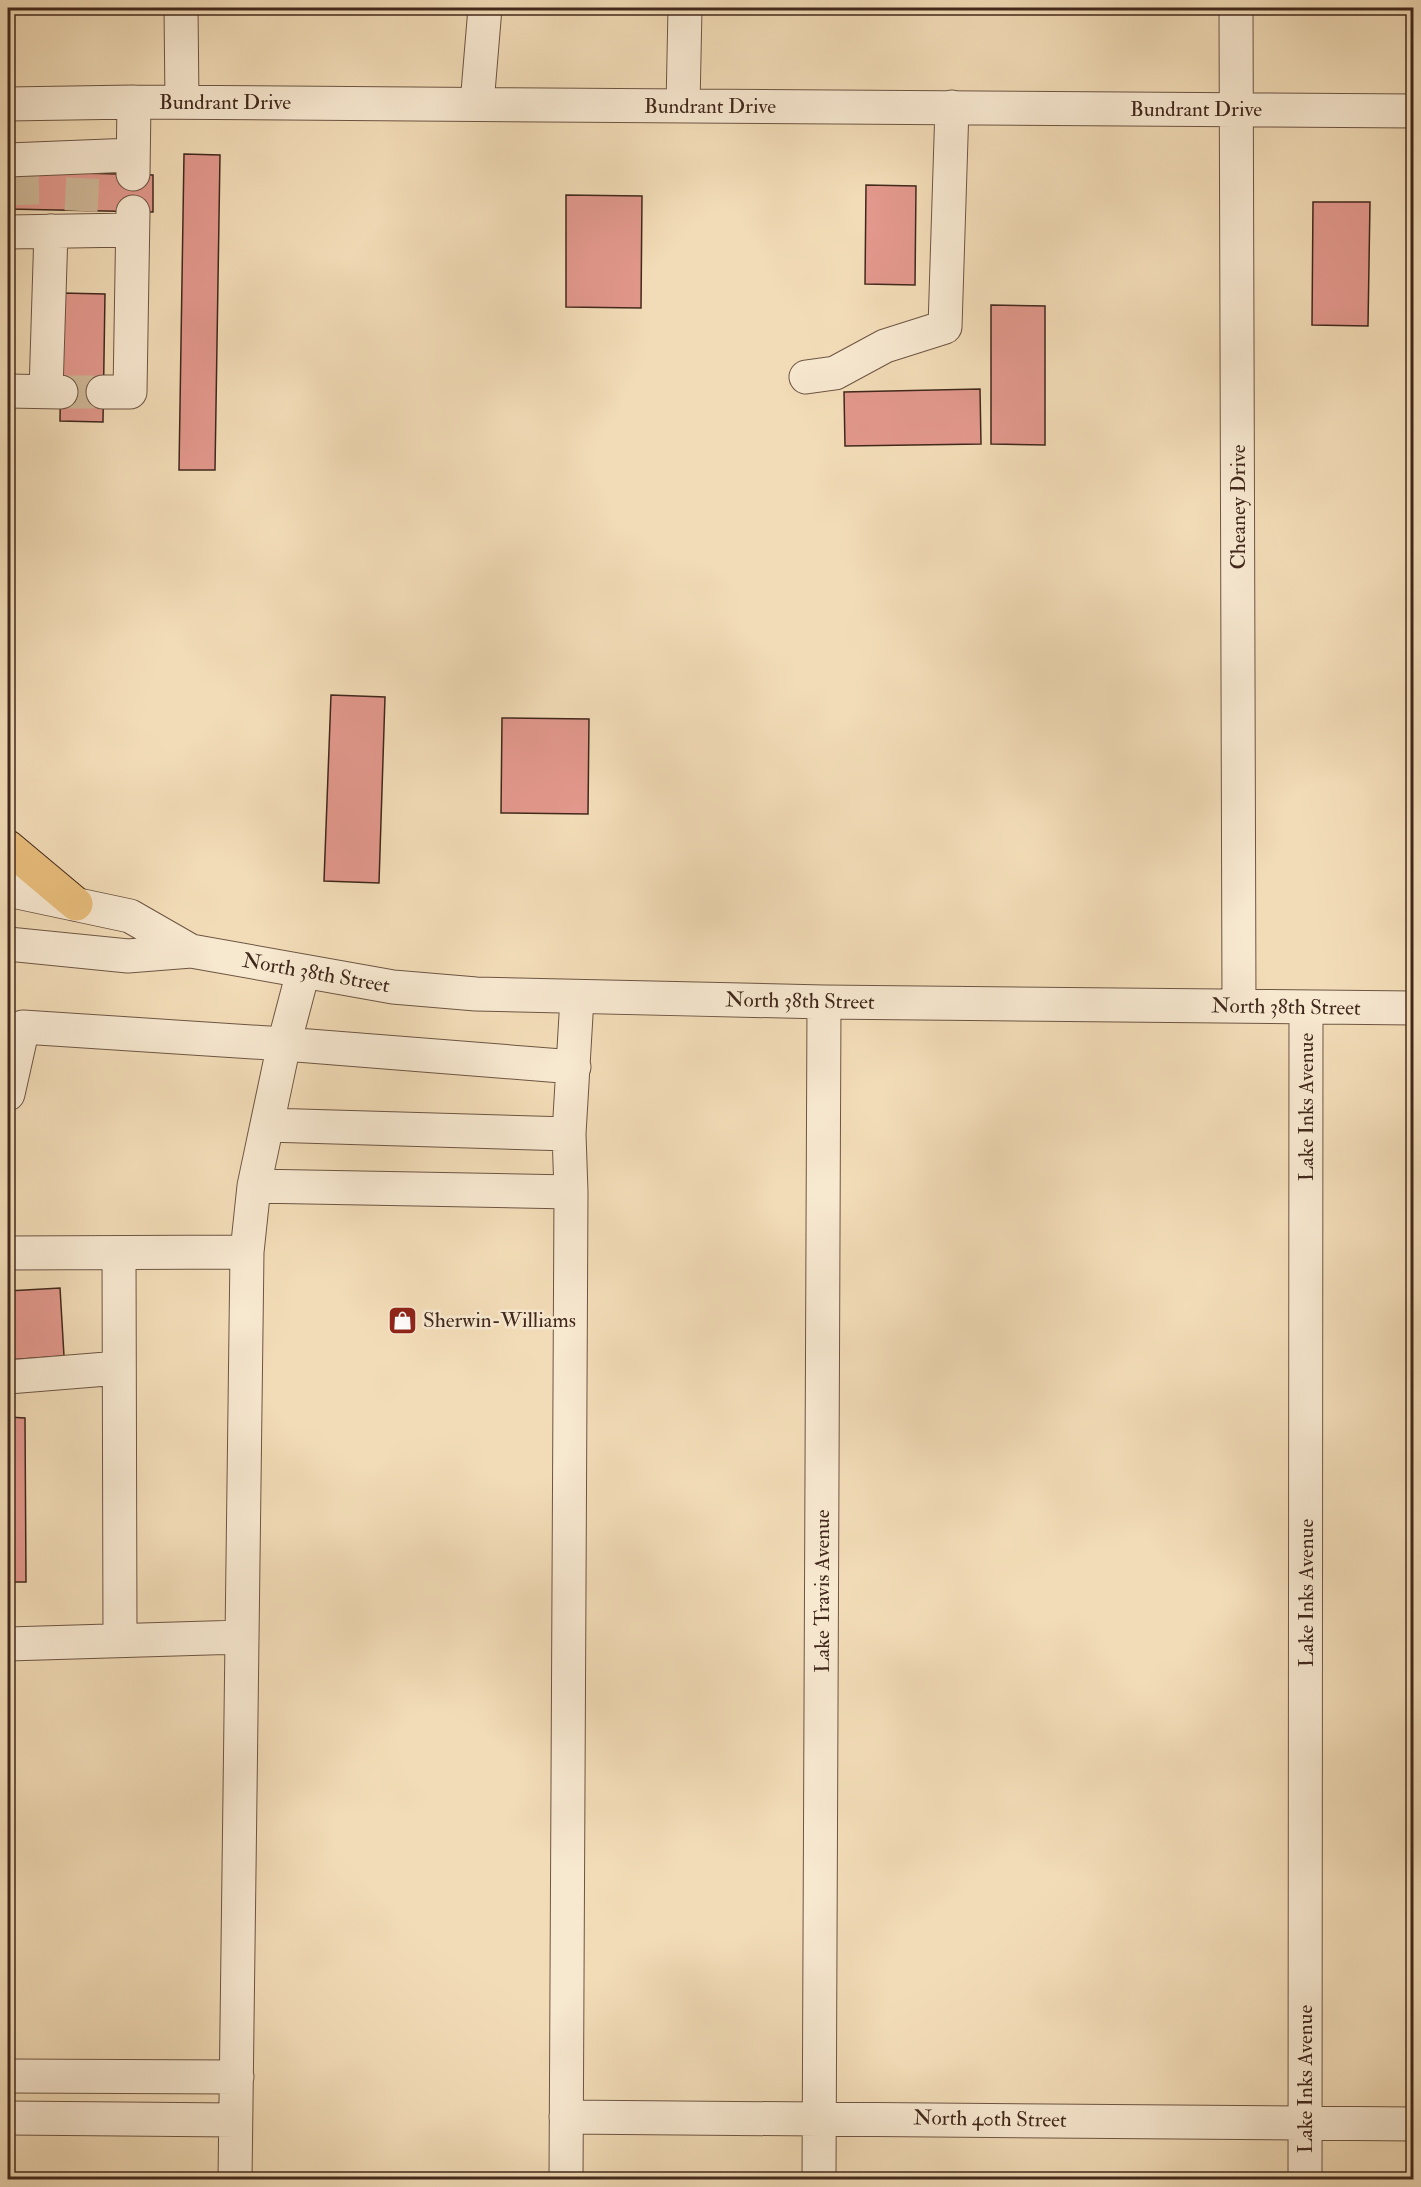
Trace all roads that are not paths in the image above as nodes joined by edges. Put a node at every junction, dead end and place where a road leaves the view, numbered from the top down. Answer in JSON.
{"nodes":[{"id":1,"x":180,"y":8,"type":"edge"},
{"id":2,"x":484,"y":8,"type":"edge"},
{"id":3,"x":685,"y":8,"type":"edge"},
{"id":4,"x":1236,"y":8,"type":"edge"},
{"id":5,"x":134,"y":102,"type":"junction"},
{"id":6,"x":182,"y":102,"type":"junction"},
{"id":7,"x":8,"y":104,"type":"edge"},
{"id":8,"x":477,"y":104,"type":"junction"},
{"id":9,"x":683,"y":106,"type":"junction"},
{"id":10,"x":952,"y":107,"type":"junction"},
{"id":11,"x":1237,"y":109,"type":"junction"},
{"id":12,"x":1413,"y":111,"type":"edge"},
{"id":13,"x":17,"y":164,"type":"edge"},
{"id":14,"x":44,"y":225,"type":"edge"},
{"id":15,"x":806,"y":378,"type":"dead end"},
{"id":16,"x":8,"y":391,"type":"edge"},
{"id":17,"x":104,"y":392,"type":"tunnel mouth"},
{"id":18,"x":8,"y":848,"type":"edge"},
{"id":19,"x":8,"y":890,"type":"edge"},
{"id":20,"x":76,"y":904,"type":"junction"},
{"id":21,"x":8,"y":944,"type":"edge"},
{"id":22,"x":191,"y":951,"type":"junction"},
{"id":23,"x":303,"y":972,"type":"junction"},
{"id":24,"x":577,"y":998,"type":"junction"},
{"id":25,"x":824,"y":1002,"type":"junction"},
{"id":26,"x":1239,"y":1006,"type":"junction"},
{"id":27,"x":1306,"y":1007,"type":"junction"},
{"id":28,"x":1413,"y":1008,"type":"edge"},
{"id":29,"x":284,"y":1044,"type":"junction"},
{"id":30,"x":574,"y":1068,"type":"junction"},
{"id":31,"x":8,"y":1094,"type":"edge"},
{"id":32,"x":267,"y":1125,"type":"junction"},
{"id":33,"x":569,"y":1134,"type":"junction"},
{"id":34,"x":254,"y":1186,"type":"junction"},
{"id":35,"x":571,"y":1192,"type":"junction"},
{"id":36,"x":247,"y":1252,"type":"junction"},
{"id":37,"x":8,"y":1253,"type":"edge"},
{"id":38,"x":119,"y":1253,"type":"junction"},
{"id":39,"x":119,"y":1368,"type":"junction"},
{"id":40,"x":8,"y":1377,"type":"edge"},
{"id":41,"x":242,"y":1636,"type":"junction"},
{"id":42,"x":120,"y":1640,"type":"junction"},
{"id":43,"x":8,"y":1644,"type":"edge"},
{"id":44,"x":8,"y":2076,"type":"edge"},
{"id":45,"x":237,"y":2077,"type":"junction"},
{"id":46,"x":566,"y":2117,"type":"junction"},
{"id":47,"x":8,"y":2118,"type":"edge"},
{"id":48,"x":820,"y":2118,"type":"junction"},
{"id":49,"x":236,"y":2120,"type":"junction"},
{"id":50,"x":1306,"y":2123,"type":"junction"},
{"id":51,"x":1413,"y":2124,"type":"edge"},
{"id":52,"x":235,"y":2180,"type":"edge"},
{"id":53,"x":566,"y":2180,"type":"edge"},
{"id":54,"x":819,"y":2180,"type":"edge"},
{"id":55,"x":1305,"y":2180,"type":"edge"}],
"edges":[{"from":1,"to":6,"type":"street"},
{"from":2,"to":8,"type":"street"},
{"from":3,"to":9,"type":"street"},
{"from":4,"to":11,"type":"street","name":"Cheaney Drive"},
{"from":5,"to":6,"type":"street","name":"Bundrant Drive"},
{"from":5,"to":7,"type":"street","name":"Bundrant Drive"},
{"from":5,"to":13,"type":"street"},
{"from":6,"to":8,"type":"street","name":"Bundrant Drive"},
{"from":8,"to":9,"type":"street","name":"Bundrant Drive"},
{"from":9,"to":10,"type":"street","name":"Bundrant Drive"},
{"from":10,"to":11,"type":"street","name":"Bundrant Drive"},
{"from":10,"to":15,"type":"street"},
{"from":11,"to":12,"type":"street","name":"Bundrant Drive"},
{"from":11,"to":26,"type":"street","name":"Cheaney Drive"},
{"from":14,"to":16,"type":"street"},
{"from":14,"to":17,"type":"street"},
{"from":18,"to":20,"type":"main road"},
{"from":19,"to":20,"type":"street","name":"North 38th Street"},
{"from":20,"to":22,"type":"street","name":"North 38th Street"},
{"from":21,"to":22,"type":"street","name":"North 38th Street"},
{"from":22,"to":23,"type":"street","name":"North 38th Street"},
{"from":23,"to":24,"type":"street","name":"North 38th Street"},
{"from":23,"to":29,"type":"street"},
{"from":24,"to":25,"type":"street","name":"North 38th Street"},
{"from":24,"to":30,"type":"street"},
{"from":25,"to":26,"type":"street","name":"North 38th Street"},
{"from":25,"to":48,"type":"street","name":"Lake Travis Avenue"},
{"from":26,"to":27,"type":"street","name":"North 38th Street"},
{"from":27,"to":28,"type":"street","name":"North 38th Street"},
{"from":27,"to":50,"type":"street","name":"Lake Inks Avenue"},
{"from":29,"to":30,"type":"street"},
{"from":29,"to":31,"type":"street"},
{"from":29,"to":32,"type":"street"},
{"from":30,"to":33,"type":"street"},
{"from":32,"to":33,"type":"street"},
{"from":32,"to":34,"type":"street"},
{"from":33,"to":35,"type":"street"},
{"from":34,"to":35,"type":"street"},
{"from":34,"to":36,"type":"street"},
{"from":35,"to":46,"type":"street"},
{"from":36,"to":38,"type":"street"},
{"from":36,"to":41,"type":"street"},
{"from":37,"to":38,"type":"street"},
{"from":38,"to":39,"type":"street"},
{"from":39,"to":40,"type":"street"},
{"from":39,"to":42,"type":"street"},
{"from":41,"to":42,"type":"street"},
{"from":41,"to":45,"type":"street"},
{"from":42,"to":43,"type":"street"},
{"from":44,"to":45,"type":"street"},
{"from":45,"to":49,"type":"street"},
{"from":46,"to":48,"type":"street","name":"North 40th Street"},
{"from":46,"to":53,"type":"street"},
{"from":47,"to":49,"type":"street"},
{"from":48,"to":50,"type":"street","name":"North 40th Street"},
{"from":48,"to":54,"type":"street","name":"Lake Travis Avenue"},
{"from":49,"to":52,"type":"street"},
{"from":50,"to":51,"type":"street","name":"North 40th Street"},
{"from":50,"to":55,"type":"street","name":"Lake Inks Avenue"}]}
